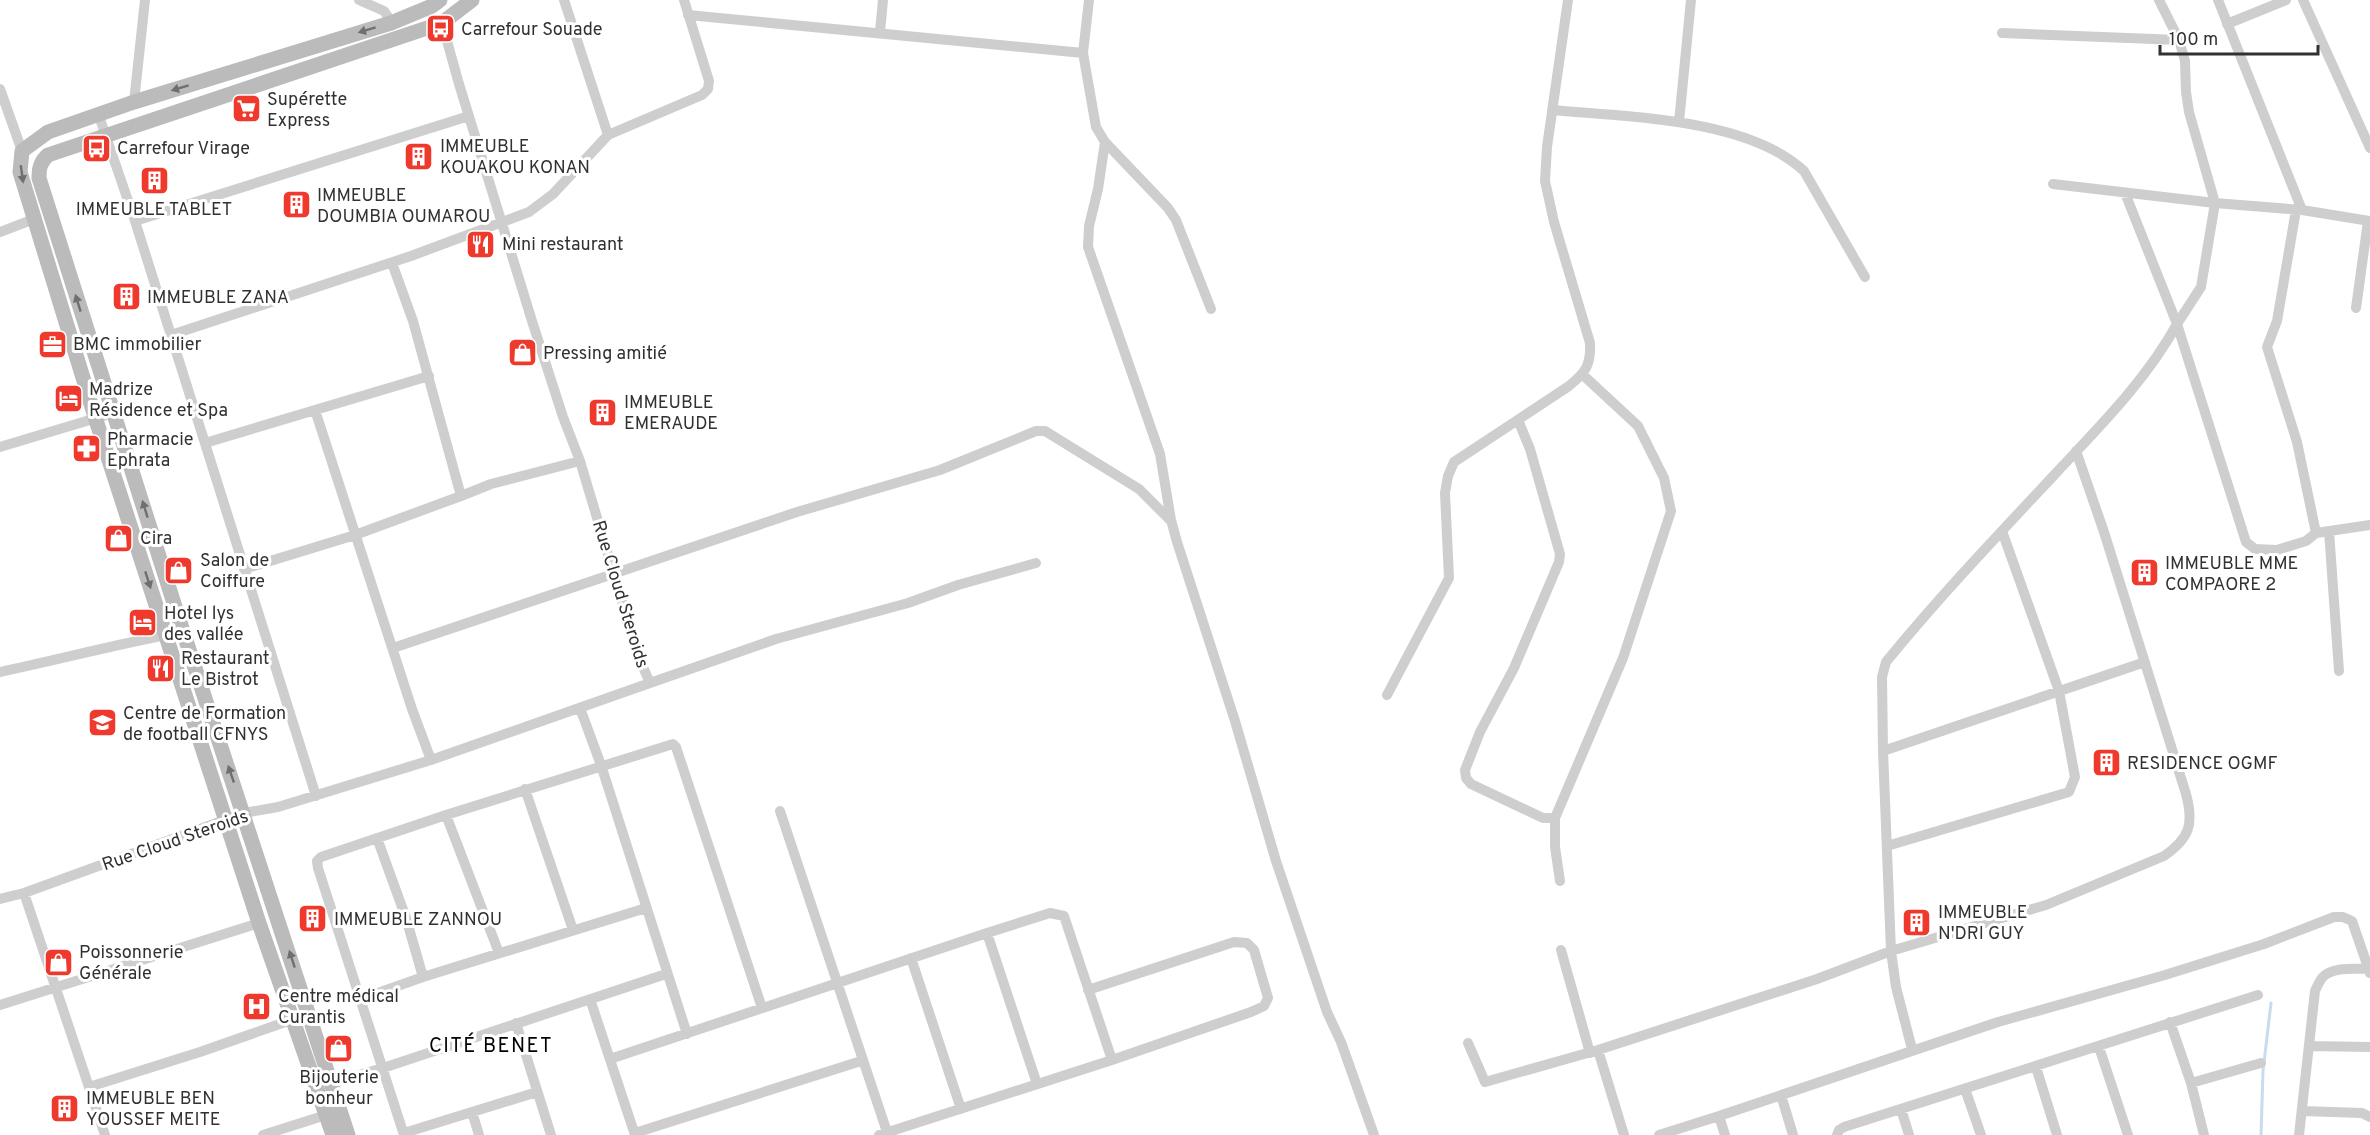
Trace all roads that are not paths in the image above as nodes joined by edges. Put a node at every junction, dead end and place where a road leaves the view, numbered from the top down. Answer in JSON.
{"nodes":[{"id":1,"x":145,"y":0,"type":"edge"},
{"id":2,"x":359,"y":0,"type":"edge"},
{"id":3,"x":440,"y":0,"type":"edge"},
{"id":4,"x":472,"y":0,"type":"edge"},
{"id":5,"x":564,"y":0,"type":"edge"},
{"id":6,"x":684,"y":0,"type":"edge"},
{"id":7,"x":883,"y":0,"type":"edge"},
{"id":8,"x":1089,"y":0,"type":"edge"},
{"id":9,"x":1568,"y":0,"type":"edge"},
{"id":10,"x":1691,"y":0,"type":"edge"},
{"id":11,"x":2159,"y":0,"type":"edge"},
{"id":12,"x":2218,"y":0,"type":"edge"},
{"id":13,"x":2286,"y":0,"type":"edge"},
{"id":14,"x":2303,"y":0,"type":"edge"},
{"id":15,"x":688,"y":15,"type":"junction"},
{"id":16,"x":391,"y":23,"type":"junction"},
{"id":17,"x":442,"y":23,"type":"junction"},
{"id":18,"x":2227,"y":24,"type":"junction"},
{"id":19,"x":880,"y":32,"type":"junction"},
{"id":20,"x":2002,"y":33,"type":"dead end"},
{"id":21,"x":2178,"y":40,"type":"junction"},
{"id":22,"x":1083,"y":53,"type":"junction"},
{"id":23,"x":0,"y":89,"type":"edge"},
{"id":24,"x":134,"y":102,"type":"junction"},
{"id":25,"x":1552,"y":110,"type":"junction"},
{"id":26,"x":99,"y":116,"type":"junction"},
{"id":27,"x":469,"y":116,"type":"junction"},
{"id":28,"x":1679,"y":122,"type":"junction"},
{"id":29,"x":105,"y":135,"type":"junction"},
{"id":30,"x":608,"y":135,"type":"junction"},
{"id":31,"x":1105,"y":142,"type":"junction"},
{"id":32,"x":2370,"y":148,"type":"edge"},
{"id":33,"x":22,"y":152,"type":"junction"},
{"id":34,"x":2054,"y":184,"type":"dead end"},
{"id":35,"x":2125,"y":193,"type":"junction"},
{"id":36,"x":2215,"y":203,"type":"junction"},
{"id":37,"x":2299,"y":210,"type":"junction"},
{"id":38,"x":34,"y":219,"type":"junction"},
{"id":39,"x":135,"y":221,"type":"junction"},
{"id":40,"x":2369,"y":221,"type":"edge"},
{"id":41,"x":502,"y":224,"type":"junction"},
{"id":42,"x":0,"y":232,"type":"edge"},
{"id":43,"x":392,"y":263,"type":"junction"},
{"id":44,"x":1865,"y":277,"type":"dead end"},
{"id":45,"x":2356,"y":308,"type":"dead end"},
{"id":46,"x":1211,"y":309,"type":"dead end"},
{"id":47,"x":2177,"y":324,"type":"junction"},
{"id":48,"x":171,"y":335,"type":"junction"},
{"id":49,"x":1583,"y":375,"type":"junction"},
{"id":50,"x":429,"y":376,"type":"junction"},
{"id":51,"x":315,"y":410,"type":"junction"},
{"id":52,"x":112,"y":413,"type":"junction"},
{"id":53,"x":95,"y":417,"type":"junction"},
{"id":54,"x":1518,"y":420,"type":"junction"},
{"id":55,"x":205,"y":443,"type":"junction"},
{"id":56,"x":0,"y":447,"type":"edge"},
{"id":57,"x":2076,"y":451,"type":"junction"},
{"id":58,"x":580,"y":461,"type":"junction"},
{"id":59,"x":461,"y":496,"type":"junction"},
{"id":60,"x":1171,"y":520,"type":"junction"},
{"id":61,"x":2370,"y":525,"type":"edge"},
{"id":62,"x":2002,"y":531,"type":"junction"},
{"id":63,"x":2329,"y":531,"type":"junction"},
{"id":64,"x":2316,"y":533,"type":"junction"},
{"id":65,"x":355,"y":535,"type":"junction"},
{"id":66,"x":1036,"y":563,"type":"dead end"},
{"id":67,"x":244,"y":569,"type":"junction"},
{"id":68,"x":614,"y":572,"type":"junction"},
{"id":69,"x":166,"y":635,"type":"junction"},
{"id":70,"x":393,"y":648,"type":"junction"},
{"id":71,"x":2145,"y":662,"type":"junction"},
{"id":72,"x":2339,"y":671,"type":"dead end"},
{"id":73,"x":0,"y":672,"type":"edge"},
{"id":74,"x":650,"y":683,"type":"junction"},
{"id":75,"x":2059,"y":691,"type":"junction"},
{"id":76,"x":1388,"y":695,"type":"dead end"},
{"id":77,"x":580,"y":708,"type":"junction"},
{"id":78,"x":1883,"y":750,"type":"junction"},
{"id":79,"x":431,"y":760,"type":"junction"},
{"id":80,"x":601,"y":765,"type":"junction"},
{"id":81,"x":525,"y":789,"type":"junction"},
{"id":82,"x":316,"y":796,"type":"junction"},
{"id":83,"x":780,"y":811,"type":"dead end"},
{"id":84,"x":244,"y":813,"type":"junction"},
{"id":85,"x":446,"y":815,"type":"junction"},
{"id":86,"x":1555,"y":818,"type":"junction"},
{"id":87,"x":226,"y":821,"type":"junction"},
{"id":88,"x":377,"y":838,"type":"junction"},
{"id":89,"x":1887,"y":846,"type":"junction"},
{"id":90,"x":1560,"y":881,"type":"dead end"},
{"id":91,"x":24,"y":893,"type":"junction"},
{"id":92,"x":0,"y":899,"type":"edge"},
{"id":93,"x":646,"y":908,"type":"junction"},
{"id":94,"x":259,"y":922,"type":"junction"},
{"id":95,"x":573,"y":930,"type":"junction"},
{"id":96,"x":987,"y":933,"type":"junction"},
{"id":97,"x":1561,"y":950,"type":"dead end"},
{"id":98,"x":1891,"y":951,"type":"junction"},
{"id":99,"x":499,"y":953,"type":"junction"},
{"id":100,"x":911,"y":958,"type":"junction"},
{"id":101,"x":2370,"y":970,"type":"edge"},
{"id":102,"x":666,"y":974,"type":"junction"},
{"id":103,"x":423,"y":977,"type":"junction"},
{"id":104,"x":838,"y":982,"type":"junction"},
{"id":105,"x":56,"y":987,"type":"junction"},
{"id":106,"x":1088,"y":990,"type":"junction"},
{"id":107,"x":2258,"y":995,"type":"dead end"},
{"id":108,"x":361,"y":999,"type":"junction"},
{"id":109,"x":590,"y":999,"type":"junction"},
{"id":110,"x":0,"y":1005,"type":"edge"},
{"id":111,"x":762,"y":1008,"type":"junction"},
{"id":112,"x":294,"y":1019,"type":"junction"},
{"id":113,"x":2170,"y":1022,"type":"junction"},
{"id":114,"x":516,"y":1023,"type":"junction"},
{"id":115,"x":687,"y":1034,"type":"junction"},
{"id":116,"x":1468,"y":1043,"type":"dead end"},
{"id":117,"x":2309,"y":1046,"type":"junction"},
{"id":118,"x":2099,"y":1047,"type":"junction"},
{"id":119,"x":2370,"y":1047,"type":"edge"},
{"id":120,"x":1912,"y":1049,"type":"junction"},
{"id":121,"x":1594,"y":1052,"type":"junction"},
{"id":122,"x":610,"y":1059,"type":"junction"},
{"id":123,"x":1112,"y":1060,"type":"junction"},
{"id":124,"x":861,"y":1061,"type":"junction"},
{"id":125,"x":2261,"y":1063,"type":"dead end"},
{"id":126,"x":2036,"y":1067,"type":"junction"},
{"id":127,"x":383,"y":1068,"type":"junction"},
{"id":128,"x":332,"y":1083,"type":"junction"},
{"id":129,"x":2191,"y":1083,"type":"junction"},
{"id":130,"x":1037,"y":1084,"type":"junction"},
{"id":131,"x":89,"y":1087,"type":"junction"},
{"id":132,"x":1965,"y":1089,"type":"junction"},
{"id":133,"x":537,"y":1092,"type":"junction"},
{"id":134,"x":1781,"y":1095,"type":"junction"},
{"id":135,"x":961,"y":1109,"type":"junction"},
{"id":136,"x":1901,"y":1109,"type":"junction"},
{"id":137,"x":2302,"y":1111,"type":"junction"},
{"id":138,"x":472,"y":1112,"type":"junction"},
{"id":139,"x":326,"y":1115,"type":"junction"},
{"id":140,"x":1719,"y":1116,"type":"junction"},
{"id":141,"x":2370,"y":1117,"type":"edge"},
{"id":142,"x":404,"y":1134,"type":"edge"},
{"id":143,"x":635,"y":1134,"type":"edge"},
{"id":144,"x":883,"y":1134,"type":"edge"},
{"id":145,"x":105,"y":1135,"type":"edge"},
{"id":146,"x":263,"y":1135,"type":"edge"},
{"id":147,"x":333,"y":1135,"type":"edge"},
{"id":148,"x":348,"y":1135,"type":"edge"},
{"id":149,"x":479,"y":1135,"type":"edge"},
{"id":150,"x":551,"y":1135,"type":"edge"},
{"id":151,"x":1374,"y":1135,"type":"edge"},
{"id":152,"x":1624,"y":1135,"type":"edge"},
{"id":153,"x":1659,"y":1135,"type":"edge"},
{"id":154,"x":1725,"y":1135,"type":"edge"},
{"id":155,"x":1793,"y":1135,"type":"edge"},
{"id":156,"x":1837,"y":1135,"type":"edge"},
{"id":157,"x":1909,"y":1135,"type":"edge"},
{"id":158,"x":1981,"y":1135,"type":"edge"},
{"id":159,"x":2057,"y":1135,"type":"edge"},
{"id":160,"x":2128,"y":1135,"type":"edge"},
{"id":161,"x":2204,"y":1135,"type":"edge"},
{"id":162,"x":2299,"y":1135,"type":"edge"}],
"edges":[{"from":1,"to":24,"type":"street"},
{"from":2,"to":16,"type":"street"},
{"from":3,"to":16,"type":"main road"},
{"from":4,"to":17,"type":"main road"},
{"from":5,"to":30,"type":"street"},
{"from":6,"to":15,"type":"street"},
{"from":7,"to":19,"type":"street"},
{"from":8,"to":22,"type":"street"},
{"from":9,"to":25,"type":"street"},
{"from":10,"to":28,"type":"street"},
{"from":11,"to":21,"type":"street"},
{"from":12,"to":18,"type":"street"},
{"from":13,"to":18,"type":"street"},
{"from":14,"to":32,"type":"street"},
{"from":15,"to":19,"type":"street"},
{"from":15,"to":30,"type":"street"},
{"from":16,"to":24,"type":"main road","one_way":true},
{"from":17,"to":27,"type":"street","name":"Rue Cloud Steroids"},
{"from":17,"to":29,"type":"main road"},
{"from":18,"to":37,"type":"street"},
{"from":19,"to":22,"type":"street"},
{"from":20,"to":21,"type":"street"},
{"from":21,"to":36,"type":"street"},
{"from":22,"to":31,"type":"street"},
{"from":23,"to":33,"type":"street"},
{"from":24,"to":26,"type":"main road"},
{"from":25,"to":28,"type":"street"},
{"from":25,"to":49,"type":"street"},
{"from":26,"to":29,"type":"street"},
{"from":26,"to":33,"type":"main road"},
{"from":27,"to":39,"type":"street"},
{"from":27,"to":41,"type":"street","name":"Rue Cloud Steroids"},
{"from":28,"to":44,"type":"street"},
{"from":29,"to":39,"type":"street"},
{"from":52,"to":29,"type":"main road","one_way":true},
{"from":30,"to":41,"type":"street"},
{"from":31,"to":46,"type":"street"},
{"from":31,"to":60,"type":"street"},
{"from":33,"to":38,"type":"main road","one_way":true},
{"from":34,"to":35,"type":"street"},
{"from":35,"to":36,"type":"street"},
{"from":35,"to":47,"type":"street"},
{"from":36,"to":37,"type":"street"},
{"from":36,"to":47,"type":"street"},
{"from":37,"to":40,"type":"street"},
{"from":37,"to":64,"type":"street"},
{"from":38,"to":42,"type":"street"},
{"from":38,"to":53,"type":"main road"},
{"from":39,"to":48,"type":"street"},
{"from":40,"to":45,"type":"street"},
{"from":41,"to":43,"type":"street"},
{"from":41,"to":58,"type":"street","name":"Rue Cloud Steroids"},
{"from":43,"to":48,"type":"street"},
{"from":43,"to":50,"type":"street"},
{"from":47,"to":57,"type":"street"},
{"from":47,"to":64,"type":"street"},
{"from":48,"to":55,"type":"street"},
{"from":49,"to":54,"type":"street"},
{"from":49,"to":86,"type":"street"},
{"from":50,"to":51,"type":"street"},
{"from":50,"to":59,"type":"street"},
{"from":51,"to":55,"type":"street"},
{"from":51,"to":65,"type":"street"},
{"from":52,"to":53,"type":"street"},
{"from":84,"to":52,"type":"main road","one_way":true},
{"from":53,"to":56,"type":"street"},
{"from":53,"to":69,"type":"main road","one_way":true},
{"from":54,"to":76,"type":"street"},
{"from":54,"to":86,"type":"street"},
{"from":55,"to":67,"type":"street"},
{"from":57,"to":62,"type":"street"},
{"from":57,"to":71,"type":"street"},
{"from":58,"to":59,"type":"street"},
{"from":58,"to":68,"type":"street","name":"Rue Cloud Steroids"},
{"from":59,"to":65,"type":"street"},
{"from":60,"to":68,"type":"street"},
{"from":60,"to":151,"type":"street"},
{"from":61,"to":63,"type":"street"},
{"from":62,"to":75,"type":"street"},
{"from":62,"to":78,"type":"street"},
{"from":63,"to":64,"type":"street"},
{"from":63,"to":72,"type":"street"},
{"from":65,"to":67,"type":"street"},
{"from":65,"to":70,"type":"street"},
{"from":66,"to":74,"type":"street"},
{"from":67,"to":82,"type":"street"},
{"from":68,"to":70,"type":"street"},
{"from":68,"to":74,"type":"street","name":"Rue Cloud Steroids"},
{"from":69,"to":73,"type":"street"},
{"from":69,"to":87,"type":"main road"},
{"from":70,"to":79,"type":"street"},
{"from":71,"to":75,"type":"street"},
{"from":71,"to":98,"type":"street"},
{"from":74,"to":77,"type":"street","name":"Rue Cloud Steroids"},
{"from":75,"to":78,"type":"street"},
{"from":75,"to":89,"type":"street"},
{"from":77,"to":79,"type":"street","name":"Rue Cloud Steroids"},
{"from":77,"to":80,"type":"street"},
{"from":78,"to":89,"type":"street"},
{"from":79,"to":82,"type":"street","name":"Rue Cloud Steroids"},
{"from":80,"to":81,"type":"street"},
{"from":80,"to":93,"type":"street"},
{"from":80,"to":111,"type":"street"},
{"from":81,"to":85,"type":"street"},
{"from":81,"to":95,"type":"street"},
{"from":82,"to":84,"type":"street","name":"Rue Cloud Steroids"},
{"from":83,"to":104,"type":"street"},
{"from":84,"to":87,"type":"street","name":"Rue Cloud Steroids"},
{"from":128,"to":84,"type":"main road","one_way":true},
{"from":85,"to":88,"type":"street"},
{"from":85,"to":99,"type":"street"},
{"from":86,"to":90,"type":"street"},
{"from":87,"to":91,"type":"street","name":"Rue Cloud Steroids"},
{"from":87,"to":94,"type":"main road"},
{"from":88,"to":103,"type":"street"},
{"from":88,"to":108,"type":"street"},
{"from":89,"to":98,"type":"street"},
{"from":91,"to":92,"type":"street","name":"Rue Cloud Steroids"},
{"from":91,"to":105,"type":"street"},
{"from":93,"to":95,"type":"street"},
{"from":93,"to":102,"type":"street"},
{"from":94,"to":105,"type":"street"},
{"from":94,"to":112,"type":"main road"},
{"from":95,"to":99,"type":"street"},
{"from":96,"to":100,"type":"street"},
{"from":96,"to":106,"type":"street"},
{"from":96,"to":130,"type":"street"},
{"from":97,"to":121,"type":"street"},
{"from":98,"to":120,"type":"street"},
{"from":98,"to":121,"type":"street"},
{"from":99,"to":103,"type":"street"},
{"from":100,"to":104,"type":"street"},
{"from":100,"to":135,"type":"street"},
{"from":101,"to":117,"type":"street"},
{"from":101,"to":120,"type":"street"},
{"from":102,"to":109,"type":"street"},
{"from":102,"to":115,"type":"street"},
{"from":103,"to":108,"type":"street"},
{"from":104,"to":111,"type":"street"},
{"from":104,"to":124,"type":"street"},
{"from":105,"to":110,"type":"street"},
{"from":105,"to":131,"type":"street"},
{"from":106,"to":123,"type":"street"},
{"from":106,"to":123,"type":"street"},
{"from":107,"to":113,"type":"street"},
{"from":108,"to":127,"type":"street"},
{"from":109,"to":114,"type":"street"},
{"from":109,"to":122,"type":"street"},
{"from":111,"to":115,"type":"street"},
{"from":112,"to":131,"type":"street"},
{"from":112,"to":139,"type":"main road"},
{"from":113,"to":118,"type":"street"},
{"from":113,"to":129,"type":"street"},
{"from":114,"to":127,"type":"street"},
{"from":114,"to":133,"type":"street"},
{"from":115,"to":122,"type":"street"},
{"from":116,"to":121,"type":"street"},
{"from":117,"to":119,"type":"street"},
{"from":117,"to":137,"type":"street"},
{"from":118,"to":126,"type":"street"},
{"from":118,"to":160,"type":"street"},
{"from":120,"to":134,"type":"street"},
{"from":121,"to":152,"type":"street"},
{"from":122,"to":143,"type":"street"},
{"from":123,"to":130,"type":"street"},
{"from":124,"to":143,"type":"street"},
{"from":124,"to":144,"type":"street"},
{"from":125,"to":129,"type":"street"},
{"from":126,"to":132,"type":"street"},
{"from":126,"to":159,"type":"street"},
{"from":127,"to":128,"type":"street"},
{"from":127,"to":142,"type":"street"},
{"from":128,"to":148,"type":"main road"},
{"from":129,"to":161,"type":"street"},
{"from":130,"to":135,"type":"street"},
{"from":131,"to":145,"type":"street"},
{"from":132,"to":136,"type":"street"},
{"from":132,"to":158,"type":"street"},
{"from":133,"to":138,"type":"street"},
{"from":133,"to":150,"type":"street"},
{"from":134,"to":140,"type":"street"},
{"from":134,"to":155,"type":"street"},
{"from":135,"to":144,"type":"street"},
{"from":136,"to":156,"type":"street"},
{"from":136,"to":157,"type":"street"},
{"from":137,"to":141,"type":"street"},
{"from":137,"to":162,"type":"street"},
{"from":138,"to":142,"type":"street"},
{"from":138,"to":149,"type":"street"},
{"from":139,"to":146,"type":"street"},
{"from":139,"to":147,"type":"main road"},
{"from":140,"to":153,"type":"street"},
{"from":140,"to":154,"type":"street"}]}
